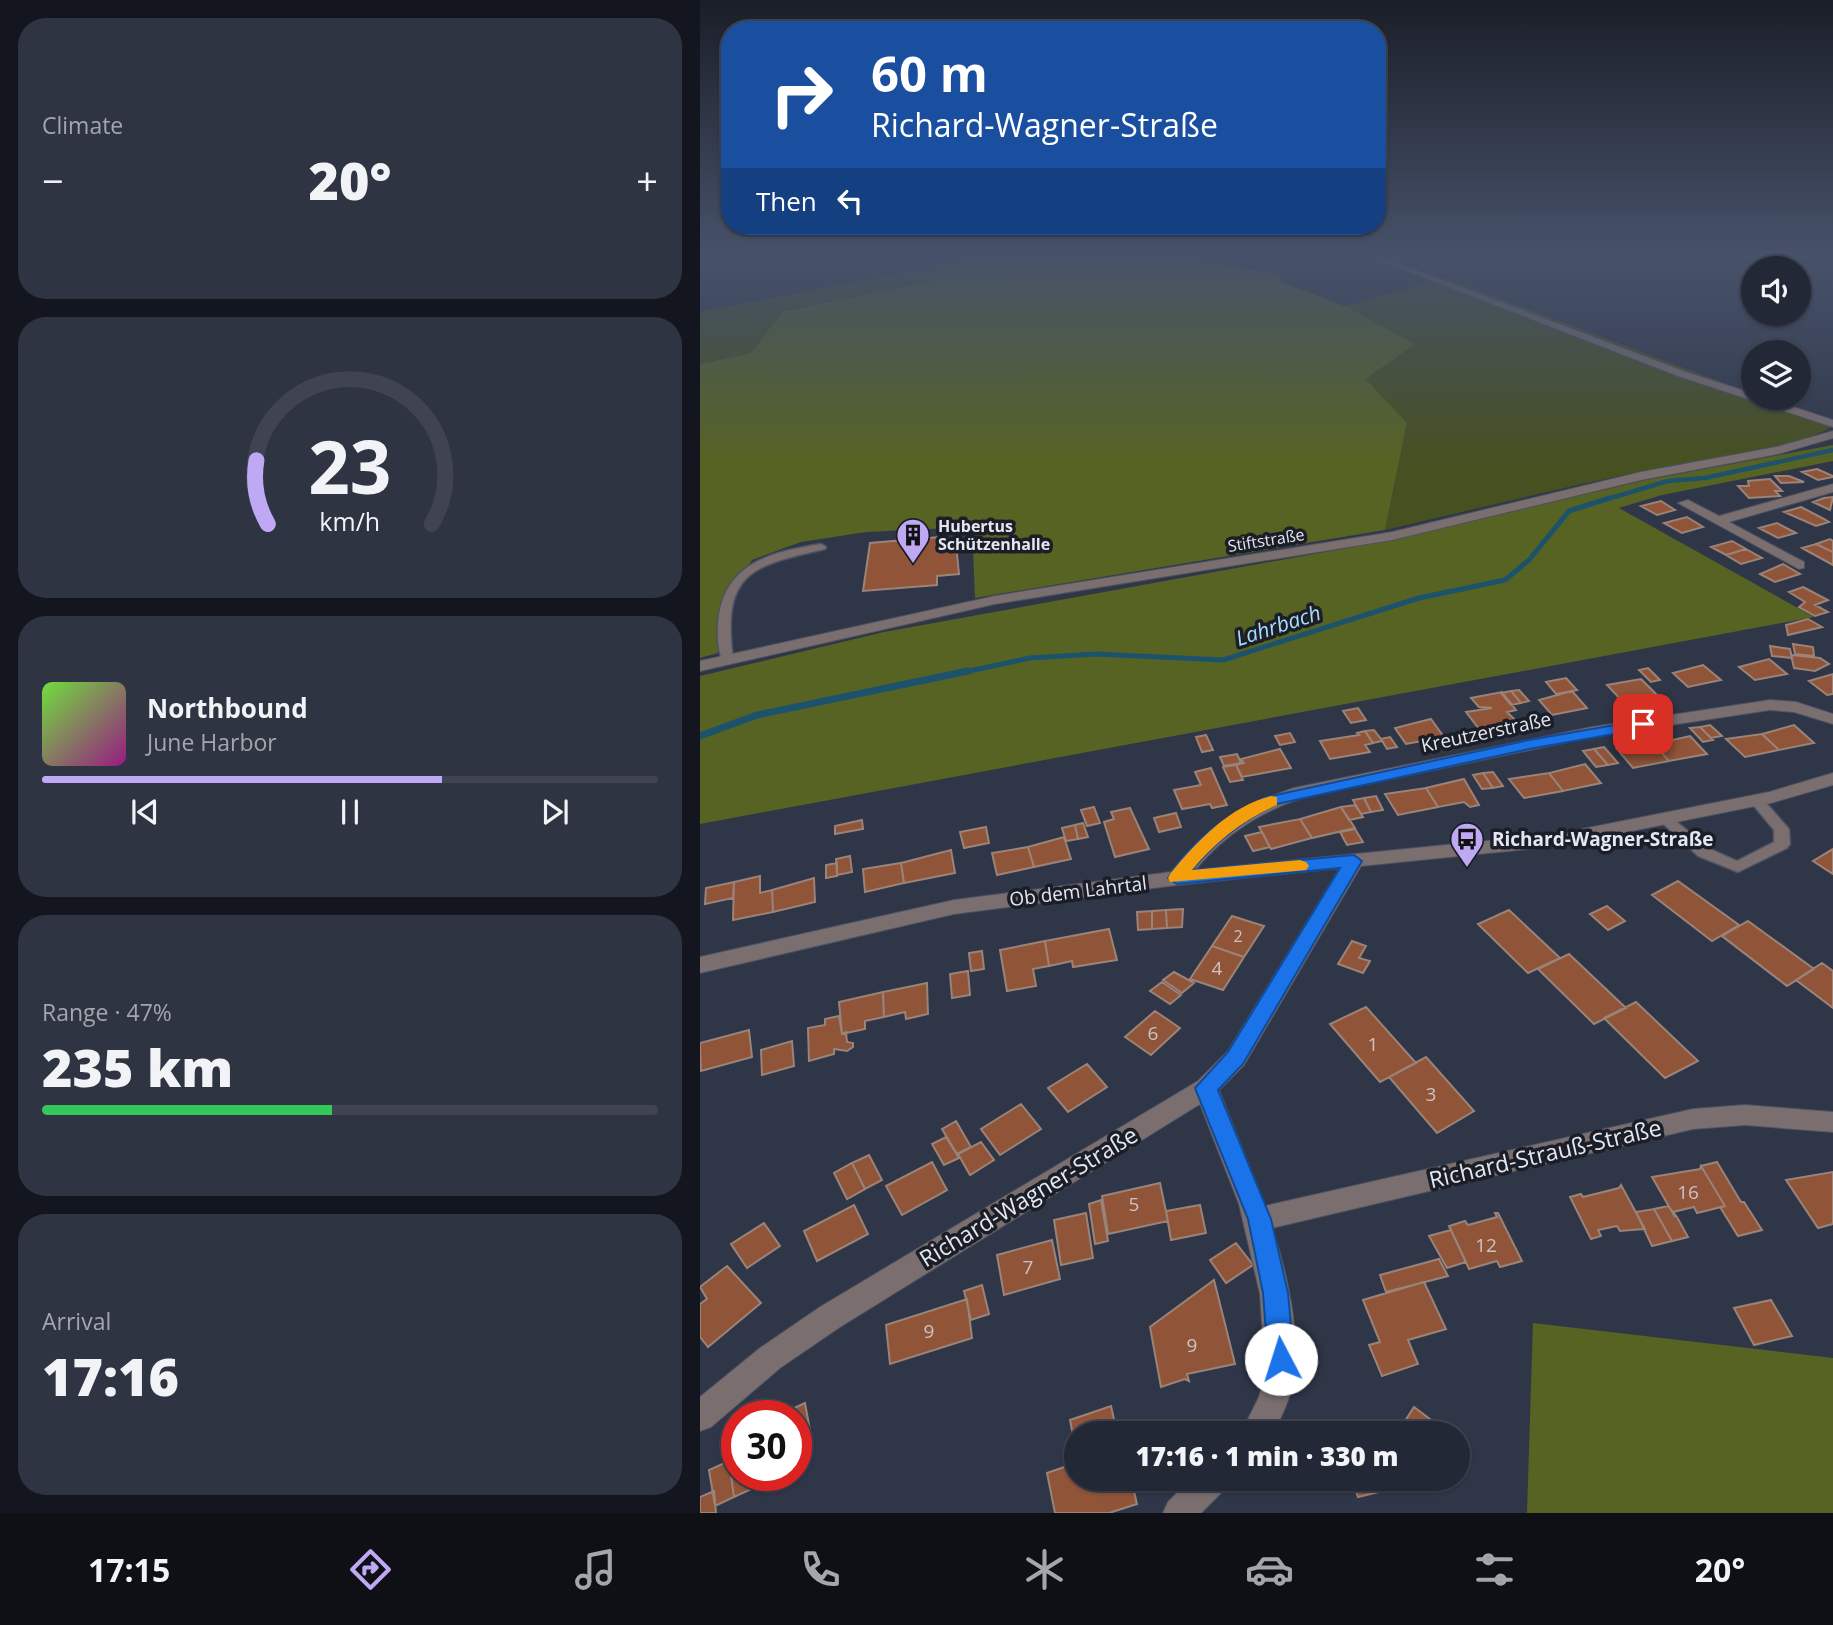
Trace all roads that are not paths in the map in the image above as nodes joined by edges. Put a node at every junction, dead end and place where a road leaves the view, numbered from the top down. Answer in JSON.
{"nodes":[{"id":1,"x":1550,"y":324,"type":"edge"},
{"id":2,"x":1833,"y":424,"type":"edge"},
{"id":3,"x":1833,"y":434,"type":"edge"},
{"id":4,"x":1833,"y":488,"type":"edge"},
{"id":5,"x":1684,"y":503,"type":"dead end"},
{"id":6,"x":1717,"y":521,"type":"junction"},
{"id":7,"x":821,"y":547,"type":"dead end"},
{"id":8,"x":1799,"y":565,"type":"dead end"},
{"id":9,"x":727,"y":659,"type":"junction"},
{"id":10,"x":700,"y":666,"type":"edge"},
{"id":11,"x":1833,"y":719,"type":"edge"},
{"id":12,"x":1833,"y":779,"type":"edge"},
{"id":13,"x":1756,"y":800,"type":"junction"},
{"id":14,"x":1665,"y":820,"type":"junction"},
{"id":15,"x":1354,"y":861,"type":"junction"},
{"id":16,"x":1177,"y":878,"type":"junction"},
{"id":17,"x":700,"y":965,"type":"edge"},
{"id":18,"x":1206,"y":1088,"type":"junction"},
{"id":19,"x":1833,"y":1122,"type":"edge"},
{"id":20,"x":1259,"y":1219,"type":"junction"},
{"id":21,"x":700,"y":1416,"type":"edge"},
{"id":22,"x":1263,"y":1421,"type":"edge"},
{"id":23,"x":1201,"y":1491,"type":"edge"},
{"id":24,"x":1179,"y":1513,"type":"edge"}],
"edges":[{"from":1,"to":2,"type":"street"},
{"from":3,"to":9,"type":"street","name":"Stiftstraße"},
{"from":4,"to":6,"type":"street"},
{"from":5,"to":6,"type":"street"},
{"from":6,"to":8,"type":"street"},
{"from":7,"to":9,"type":"lane"},
{"from":9,"to":10,"type":"street","name":"Stiftstraße"},
{"from":11,"to":16,"type":"street","name":"Kreutzerstraße"},
{"from":12,"to":13,"type":"street","name":"Ob dem Lahrtal"},
{"from":13,"to":14,"type":"street","name":"Ob dem Lahrtal"},
{"from":13,"to":14,"type":"lane"},
{"from":14,"to":15,"type":"street","name":"Ob dem Lahrtal"},
{"from":15,"to":16,"type":"street","name":"Ob dem Lahrtal"},
{"from":15,"to":18,"type":"street","name":"Richard-Wagner-Straße"},
{"from":16,"to":17,"type":"street","name":"Ob dem Lahrtal"},
{"from":18,"to":20,"type":"street"},
{"from":18,"to":21,"type":"street","name":"Richard-Wagner-Straße"},
{"from":19,"to":20,"type":"street","name":"Richard-Strauß-Straße"},
{"from":20,"to":22,"type":"street"},
{"from":23,"to":24,"type":"street"}]}
